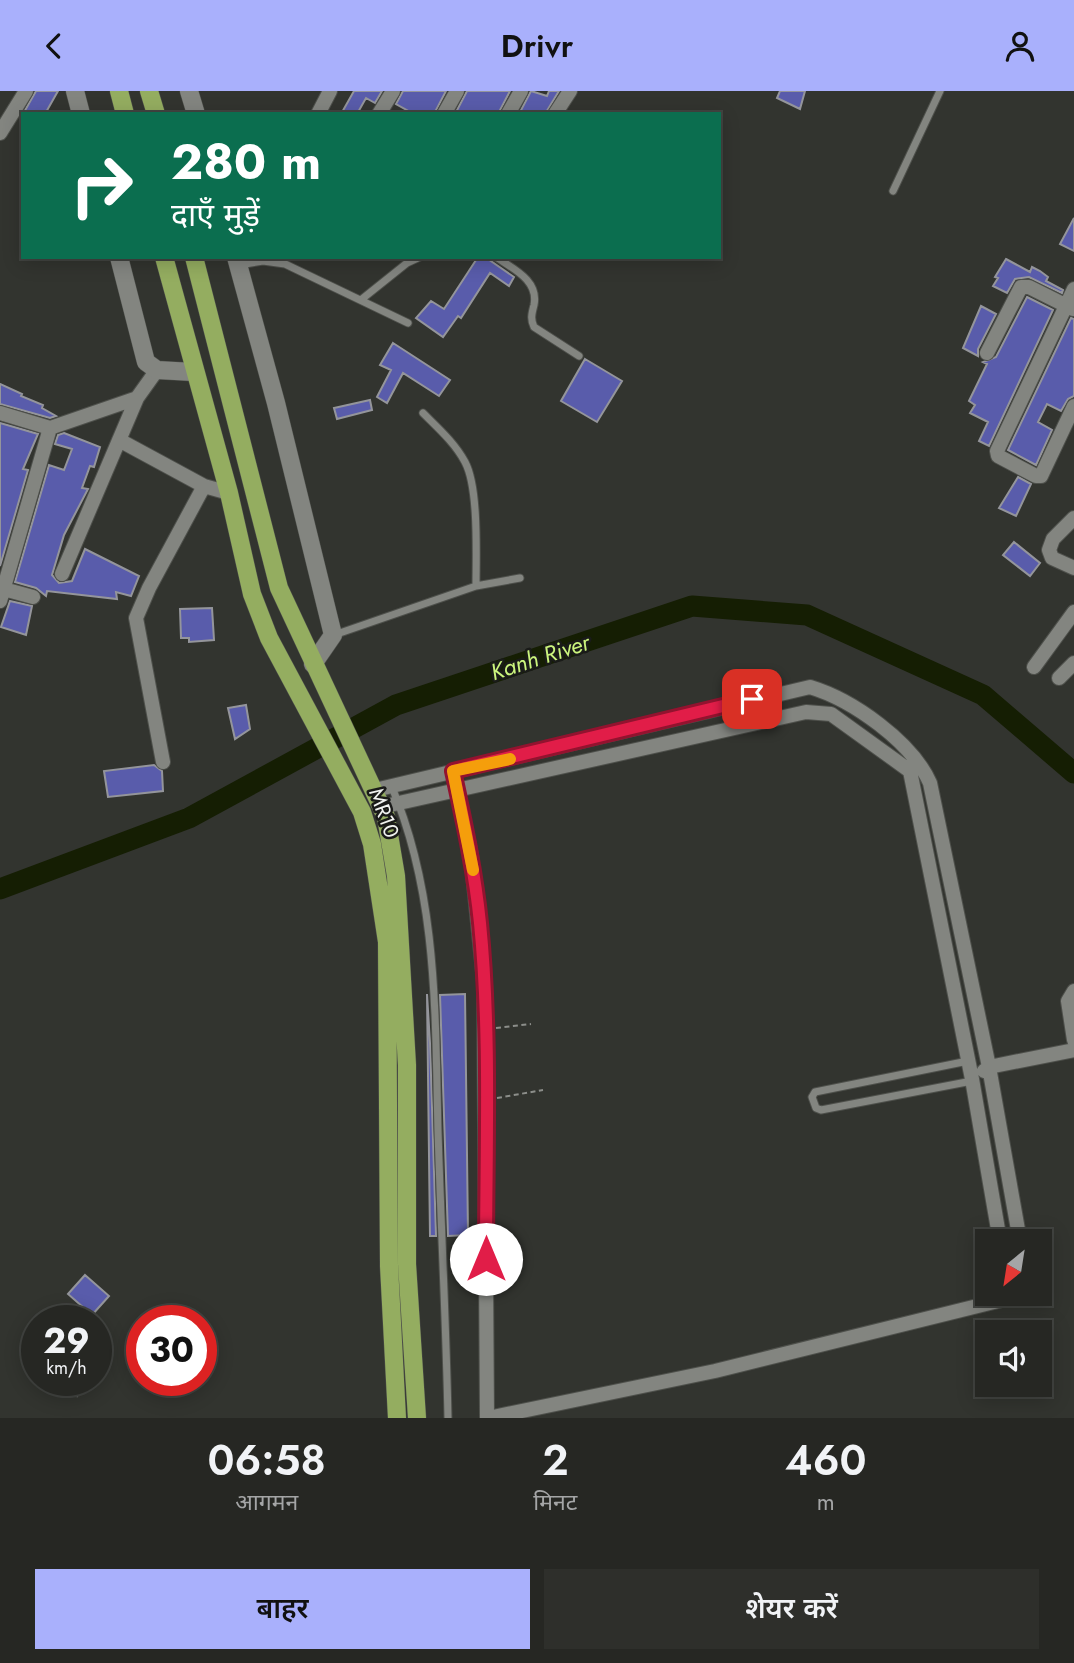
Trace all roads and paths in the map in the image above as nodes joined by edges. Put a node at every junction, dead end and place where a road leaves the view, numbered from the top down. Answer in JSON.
{"nodes":[{"id":1,"x":26,"y":91,"type":"edge"},
{"id":2,"x":75,"y":91,"type":"edge"},
{"id":3,"x":119,"y":91,"type":"edge"},
{"id":4,"x":149,"y":91,"type":"edge"},
{"id":5,"x":189,"y":91,"type":"edge"},
{"id":6,"x":330,"y":91,"type":"edge"},
{"id":7,"x":393,"y":91,"type":"edge"},
{"id":8,"x":457,"y":91,"type":"edge"},
{"id":9,"x":521,"y":91,"type":"edge"},
{"id":10,"x":570,"y":91,"type":"edge"},
{"id":11,"x":940,"y":91,"type":"edge"},
{"id":12,"x":80,"y":112,"type":"edge"},
{"id":13,"x":124,"y":112,"type":"edge"},
{"id":14,"x":155,"y":112,"type":"edge"},
{"id":15,"x":195,"y":112,"type":"edge"},
{"id":16,"x":319,"y":112,"type":"edge"},
{"id":17,"x":380,"y":112,"type":"edge"},
{"id":18,"x":445,"y":112,"type":"edge"},
{"id":19,"x":509,"y":112,"type":"edge"},
{"id":20,"x":556,"y":112,"type":"edge"},
{"id":21,"x":0,"y":133,"type":"edge"},
{"id":22,"x":893,"y":191,"type":"dead end"},
{"id":23,"x":120,"y":259,"type":"edge"},
{"id":24,"x":165,"y":259,"type":"edge"},
{"id":25,"x":195,"y":259,"type":"edge"},
{"id":26,"x":415,"y":259,"type":"edge"},
{"id":27,"x":499,"y":259,"type":"edge"},
{"id":28,"x":237,"y":261,"type":"edge"},
{"id":29,"x":1074,"y":289,"type":"edge"},
{"id":30,"x":362,"y":299,"type":"junction"},
{"id":31,"x":1070,"y":308,"type":"edge"},
{"id":32,"x":408,"y":323,"type":"dead end"},
{"id":33,"x":987,"y":353,"type":"dead end"},
{"id":34,"x":579,"y":356,"type":"dead end"},
{"id":35,"x":157,"y":370,"type":"junction"},
{"id":36,"x":193,"y":372,"type":"junction"},
{"id":37,"x":137,"y":398,"type":"junction"},
{"id":38,"x":1074,"y":406,"type":"edge"},
{"id":39,"x":423,"y":412,"type":"dead end"},
{"id":40,"x":1,"y":418,"type":"edge"},
{"id":41,"x":50,"y":428,"type":"junction"},
{"id":42,"x":119,"y":440,"type":"junction"},
{"id":43,"x":205,"y":485,"type":"junction"},
{"id":44,"x":229,"y":493,"type":"junction"},
{"id":45,"x":1074,"y":517,"type":"edge"},
{"id":46,"x":1074,"y":568,"type":"edge"},
{"id":47,"x":62,"y":574,"type":"dead end"},
{"id":48,"x":520,"y":578,"type":"dead end"},
{"id":49,"x":475,"y":586,"type":"junction"},
{"id":50,"x":1,"y":593,"type":"edge"},
{"id":51,"x":33,"y":597,"type":"dead end"},
{"id":52,"x":1074,"y":613,"type":"edge"},
{"id":53,"x":333,"y":635,"type":"junction"},
{"id":54,"x":1074,"y":663,"type":"edge"},
{"id":55,"x":313,"y":664,"type":"junction"},
{"id":56,"x":1034,"y":667,"type":"dead end"},
{"id":57,"x":1059,"y":678,"type":"dead end"},
{"id":58,"x":163,"y":762,"type":"dead end"},
{"id":59,"x":453,"y":771,"type":"junction"},
{"id":60,"x":457,"y":792,"type":"junction"},
{"id":61,"x":387,"y":797,"type":"junction"},
{"id":62,"x":1074,"y":991,"type":"edge"},
{"id":63,"x":531,"y":1024,"type":"dead end"},
{"id":64,"x":485,"y":1029,"type":"junction"},
{"id":65,"x":1074,"y":1040,"type":"edge"},
{"id":66,"x":1074,"y":1050,"type":"edge"},
{"id":67,"x":968,"y":1061,"type":"junction"},
{"id":68,"x":989,"y":1067,"type":"junction"},
{"id":69,"x":972,"y":1081,"type":"junction"},
{"id":70,"x":543,"y":1090,"type":"dead end"},
{"id":71,"x":486,"y":1100,"type":"junction"},
{"id":72,"x":998,"y":1229,"type":"edge"},
{"id":73,"x":1018,"y":1229,"type":"edge"},
{"id":74,"x":398,"y":1265,"type":"junction"},
{"id":75,"x":975,"y":1305,"type":"edge"},
{"id":76,"x":397,"y":1418,"type":"edge"},
{"id":77,"x":417,"y":1418,"type":"edge"},
{"id":78,"x":448,"y":1418,"type":"edge"},
{"id":79,"x":488,"y":1418,"type":"edge"}],
"edges":[{"from":1,"to":21,"type":"street"},
{"from":2,"to":12,"type":"street"},
{"from":3,"to":13,"type":"main road"},
{"from":4,"to":14,"type":"main road"},
{"from":5,"to":15,"type":"street"},
{"from":6,"to":16,"type":"street"},
{"from":7,"to":17,"type":"street"},
{"from":8,"to":18,"type":"street"},
{"from":9,"to":19,"type":"street"},
{"from":10,"to":20,"type":"street"},
{"from":11,"to":22,"type":"lane"},
{"from":23,"to":35,"type":"street"},
{"from":24,"to":36,"type":"main road","name":"MR10"},
{"from":25,"to":55,"type":"main road","name":"MR10"},
{"from":26,"to":30,"type":"lane"},
{"from":27,"to":34,"type":"lane"},
{"from":28,"to":30,"type":"lane"},
{"from":28,"to":53,"type":"street"},
{"from":29,"to":31,"type":"street"},
{"from":30,"to":32,"type":"lane"},
{"from":31,"to":33,"type":"street"},
{"from":31,"to":38,"type":"street"},
{"from":35,"to":36,"type":"street"},
{"from":35,"to":37,"type":"street"},
{"from":36,"to":44,"type":"main road","name":"MR10"},
{"from":37,"to":41,"type":"street"},
{"from":37,"to":42,"type":"street"},
{"from":39,"to":49,"type":"lane"},
{"from":40,"to":41,"type":"street"},
{"from":41,"to":50,"type":"street"},
{"from":42,"to":43,"type":"street"},
{"from":42,"to":47,"type":"street"},
{"from":43,"to":44,"type":"street"},
{"from":43,"to":58,"type":"street"},
{"from":44,"to":74,"type":"main road","name":"MR10"},
{"from":45,"to":46,"type":"street"},
{"from":48,"to":49,"type":"lane"},
{"from":49,"to":53,"type":"lane"},
{"from":50,"to":51,"type":"street"},
{"from":52,"to":56,"type":"street"},
{"from":53,"to":55,"type":"street"},
{"from":54,"to":57,"type":"street"},
{"from":55,"to":61,"type":"main road","name":"MR10"},
{"from":59,"to":60,"type":"street"},
{"from":59,"to":61,"type":"street"},
{"from":59,"to":68,"type":"street"},
{"from":60,"to":61,"type":"street"},
{"from":60,"to":64,"type":"street"},
{"from":60,"to":67,"type":"street"},
{"from":61,"to":74,"type":"main road","name":"MR10"},
{"from":61,"to":78,"type":"lane"},
{"from":62,"to":65,"type":"street"},
{"from":63,"to":64,"type":"path"},
{"from":64,"to":71,"type":"street"},
{"from":66,"to":68,"type":"street"},
{"from":67,"to":68,"type":"street"},
{"from":67,"to":69,"type":"street"},
{"from":67,"to":69,"type":"lane"},
{"from":68,"to":69,"type":"street"},
{"from":68,"to":73,"type":"street"},
{"from":69,"to":72,"type":"street"},
{"from":70,"to":71,"type":"path"},
{"from":71,"to":79,"type":"street"},
{"from":74,"to":76,"type":"main road","name":"MR10"},
{"from":74,"to":77,"type":"main road","name":"MR10"},
{"from":75,"to":79,"type":"street"}]}
